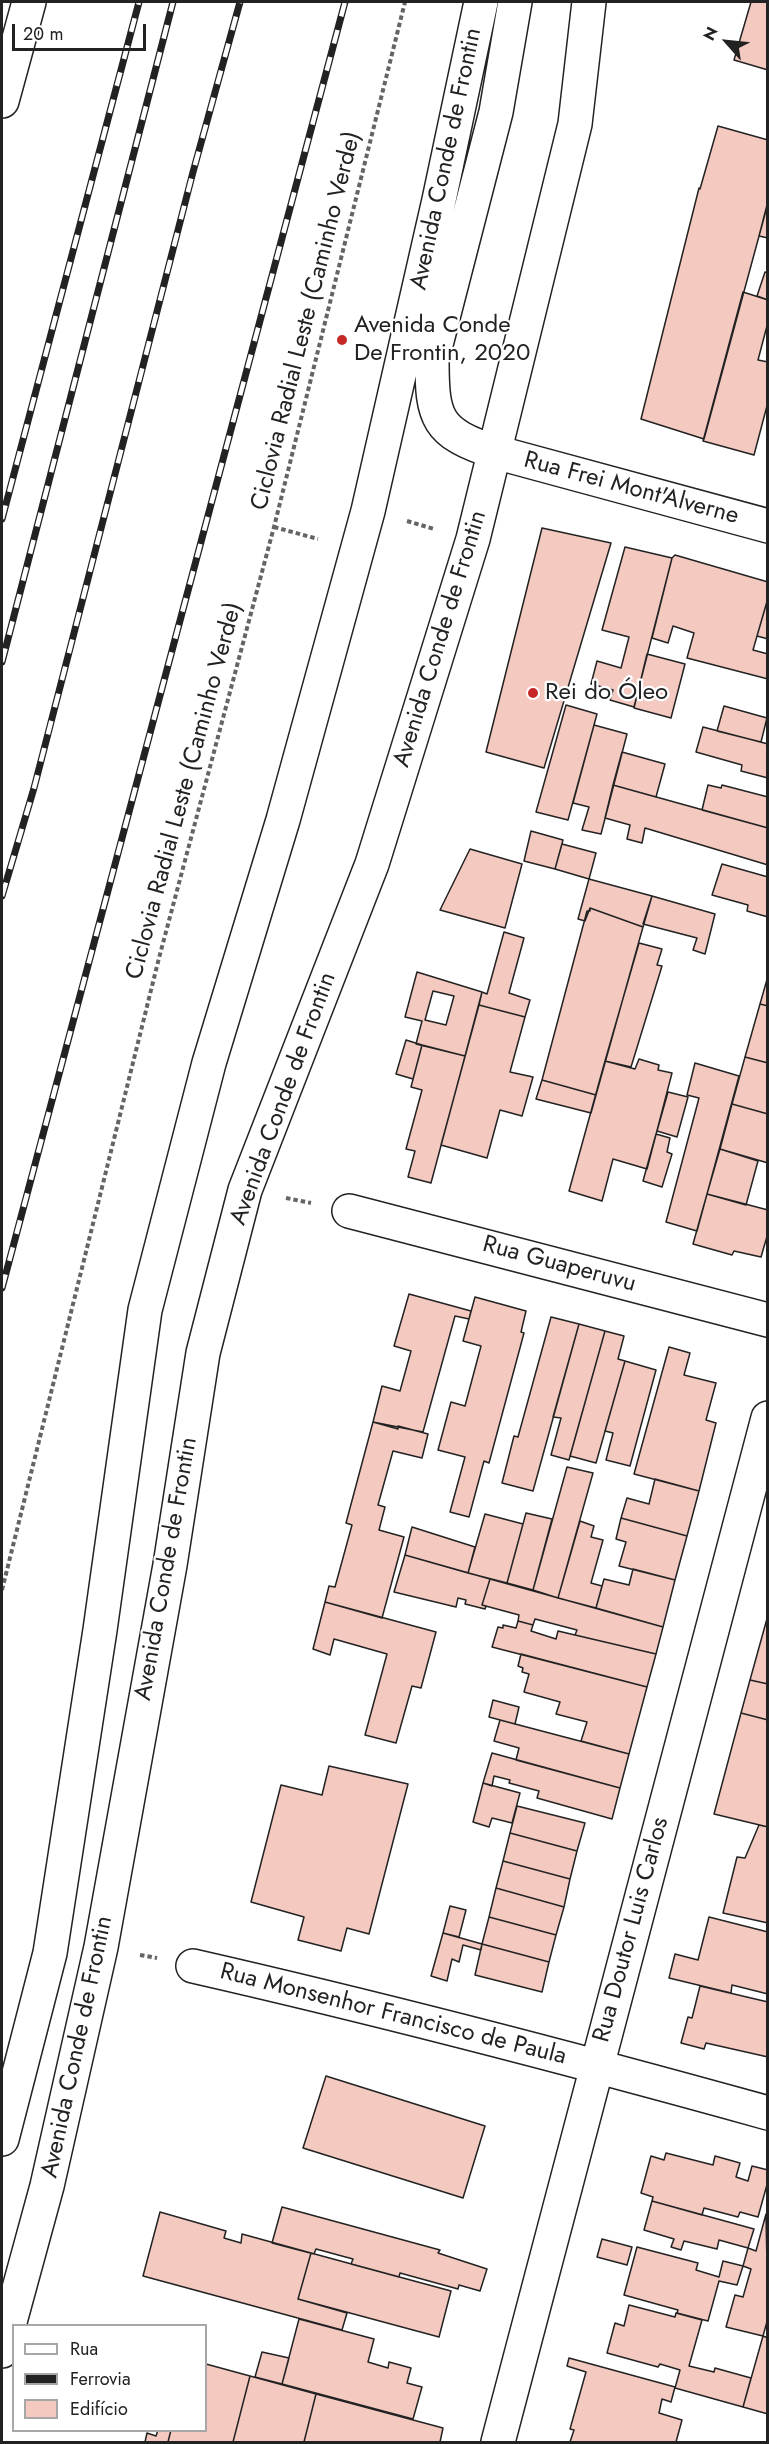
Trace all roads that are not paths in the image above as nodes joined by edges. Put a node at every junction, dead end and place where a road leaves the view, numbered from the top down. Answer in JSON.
{"nodes":[{"id":1,"x":29,"y":2,"type":"edge"},
{"id":2,"x":481,"y":2,"type":"edge"},
{"id":3,"x":515,"y":2,"type":"edge"},
{"id":4,"x":589,"y":2,"type":"edge"},
{"id":5,"x":2,"y":101,"type":"edge"},
{"id":6,"x":495,"y":452,"type":"junction"},
{"id":7,"x":768,"y":526,"type":"edge"},
{"id":8,"x":350,"y":1211,"type":"road end"},
{"id":9,"x":768,"y":1320,"type":"edge"},
{"id":10,"x":768,"y":1419,"type":"edge"},
{"id":11,"x":193,"y":1966,"type":"road end"},
{"id":12,"x":597,"y":2066,"type":"junction"},
{"id":13,"x":768,"y":2113,"type":"edge"},
{"id":14,"x":2,"y":2139,"type":"edge"},
{"id":15,"x":2,"y":2351,"type":"edge"},
{"id":16,"x":498,"y":2442,"type":"edge"}],
"edges":[{"from":1,"to":5,"type":"main road"},
{"from":2,"to":14,"type":"main road","name":"Avenida Conde de Frontin"},
{"from":3,"to":6,"type":"main road","name":"Rua Frei Mont'Alverne"},
{"from":4,"to":6,"type":"main road","name":"Avenida Conde de Frontin"},
{"from":6,"to":7,"type":"main road","name":"Rua Frei Mont'Alverne"},
{"from":6,"to":15,"type":"main road","name":"Avenida Conde de Frontin"},
{"from":8,"to":9,"type":"main road","name":"Rua Guaperuvu"},
{"from":10,"to":12,"type":"main road","name":"Rua Doutor Luis Carlos"},
{"from":11,"to":12,"type":"main road","name":"Rua Monsenhor Francisco de Paula"},
{"from":12,"to":13,"type":"main road","name":"Rua Monsenhor Francisco de Paula"},
{"from":12,"to":16,"type":"main road","name":"Rua Doutor Luis Carlos"}]}
